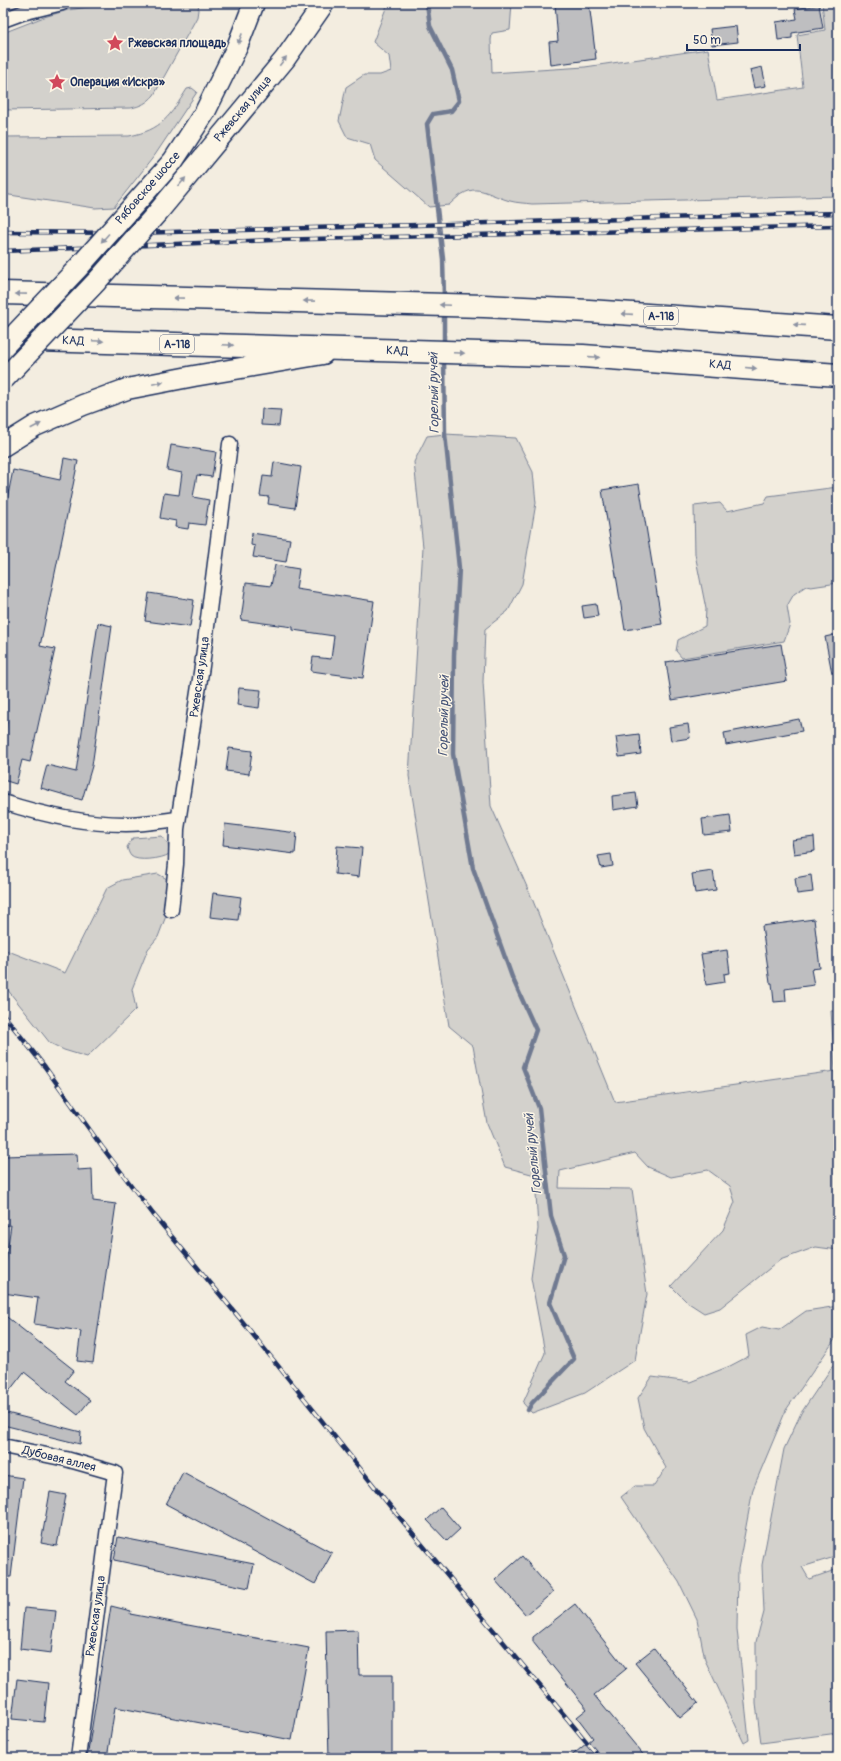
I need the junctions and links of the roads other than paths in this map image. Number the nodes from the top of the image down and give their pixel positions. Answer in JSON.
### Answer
{"nodes":[{"id":1,"x":62,"y":3,"type":"edge"},
{"id":2,"x":254,"y":3,"type":"edge"},
{"id":3,"x":324,"y":3,"type":"edge"},
{"id":4,"x":3,"y":20,"type":"edge"},
{"id":5,"x":158,"y":212,"type":"joint"},
{"id":6,"x":3,"y":293,"type":"edge"},
{"id":7,"x":838,"y":328,"type":"edge"},
{"id":8,"x":3,"y":339,"type":"edge"},
{"id":9,"x":3,"y":347,"type":"edge"},
{"id":10,"x":350,"y":349,"type":"junction"},
{"id":11,"x":838,"y":375,"type":"edge"},
{"id":12,"x":3,"y":380,"type":"edge"},
{"id":13,"x":230,"y":444,"type":"dead end"},
{"id":14,"x":3,"y":446,"type":"edge"},
{"id":15,"x":3,"y":802,"type":"edge"},
{"id":16,"x":178,"y":819,"type":"junction"},
{"id":17,"x":171,"y":910,"type":"dead end"},
{"id":18,"x":3,"y":1446,"type":"edge"},
{"id":19,"x":115,"y":1473,"type":"joint"},
{"id":20,"x":78,"y":1758,"type":"edge"}],
"edges":[{"from":1,"to":4,"type":"street"},
{"from":2,"to":9,"type":"main road","name":"Рябовское шоссе","one_way":true,"bridge":true},
{"from":5,"to":3,"type":"main road","name":"Ржевская улица","one_way":true},
{"from":5,"to":12,"type":"main road","name":"Рябовское шоссе","bridge":true},
{"from":7,"to":6,"type":"highway","number":"А-118","one_way":true},
{"from":8,"to":10,"type":"highway","name":"КАД","number":"А-118","one_way":true},
{"from":10,"to":11,"type":"highway","name":"КАД","number":"А-118","one_way":true},
{"from":14,"to":10,"type":"main road","one_way":true},
{"from":13,"to":16,"type":"street","name":"Ржевская улица"},
{"from":15,"to":16,"type":"street"},
{"from":16,"to":17,"type":"street","name":"Ржевская улица"},
{"from":18,"to":19,"type":"street","name":"Дубовая аллея"},
{"from":19,"to":20,"type":"street","name":"Ржевская улица"}]}
